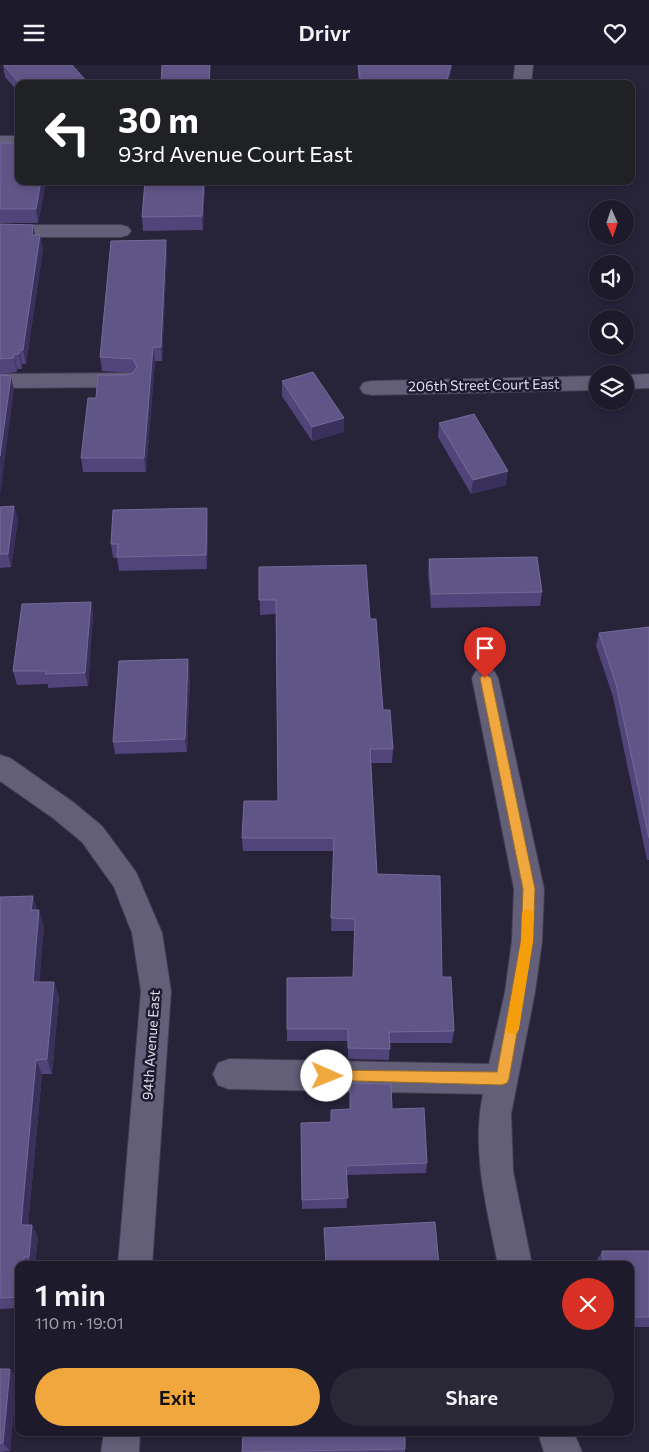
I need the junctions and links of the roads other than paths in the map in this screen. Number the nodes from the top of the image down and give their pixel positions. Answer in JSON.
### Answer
{"nodes":[{"id":1,"x":524,"y":65,"type":"edge"},
{"id":2,"x":522,"y":80,"type":"edge"},
{"id":3,"x":15,"y":141,"type":"edge"},
{"id":4,"x":0,"y":142,"type":"edge"},
{"id":5,"x":0,"y":231,"type":"edge"},
{"id":6,"x":121,"y":231,"type":"dead end"},
{"id":7,"x":126,"y":380,"type":"edge"},
{"id":8,"x":0,"y":381,"type":"edge"},
{"id":9,"x":649,"y":381,"type":"edge"},
{"id":10,"x":634,"y":382,"type":"edge"},
{"id":11,"x":589,"y":383,"type":"edge"},
{"id":12,"x":371,"y":388,"type":"dead end"},
{"id":13,"x":485,"y":678,"type":"dead end"},
{"id":14,"x":0,"y":766,"type":"edge"},
{"id":15,"x":229,"y":1075,"type":"dead end"},
{"id":16,"x":502,"y":1079,"type":"junction"},
{"id":17,"x":135,"y":1261,"type":"edge"},
{"id":18,"x":514,"y":1261,"type":"edge"},
{"id":19,"x":122,"y":1436,"type":"edge"},
{"id":20,"x":557,"y":1436,"type":"edge"},
{"id":21,"x":120,"y":1452,"type":"edge"},
{"id":22,"x":562,"y":1452,"type":"edge"}],
"edges":[{"from":1,"to":2,"type":"street"},
{"from":3,"to":4,"type":"street"},
{"from":5,"to":6,"type":"street"},
{"from":7,"to":8,"type":"street"},
{"from":9,"to":10,"type":"street"},
{"from":11,"to":12,"type":"street","name":"206th Street Court East"},
{"from":13,"to":16,"type":"street"},
{"from":14,"to":17,"type":"street","name":"94th Avenue East"},
{"from":15,"to":16,"type":"street"},
{"from":16,"to":18,"type":"street"},
{"from":19,"to":21,"type":"street"},
{"from":20,"to":22,"type":"street"}]}
